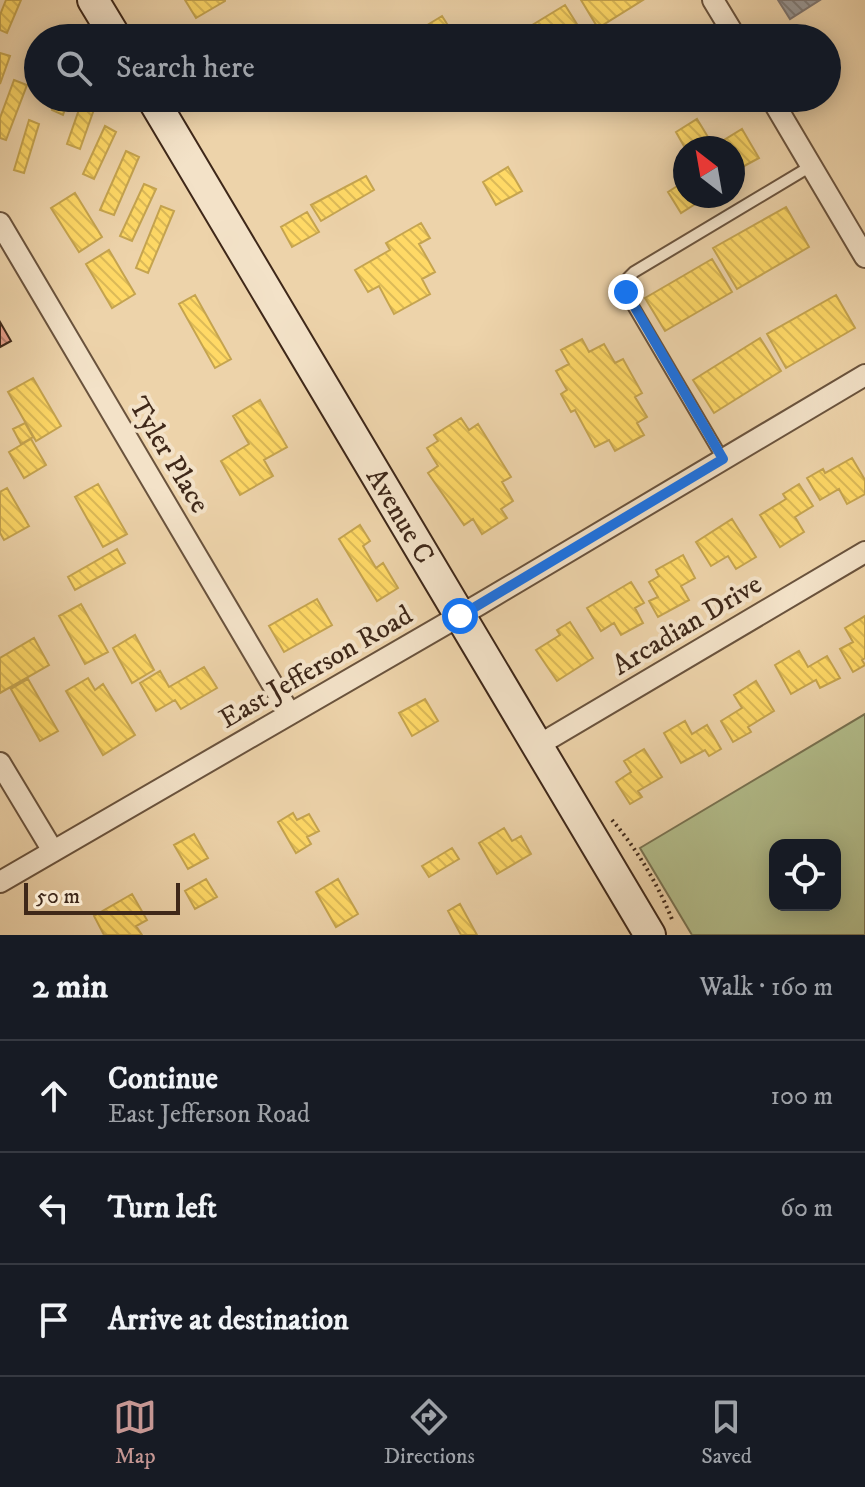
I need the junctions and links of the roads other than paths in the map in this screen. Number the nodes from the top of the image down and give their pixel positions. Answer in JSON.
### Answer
{"nodes":[{"id":1,"x":93,"y":0,"type":"edge"},
{"id":2,"x":713,"y":0,"type":"edge"},
{"id":3,"x":108,"y":24,"type":"edge"},
{"id":4,"x":728,"y":24,"type":"edge"},
{"id":5,"x":160,"y":112,"type":"edge"},
{"id":6,"x":779,"y":112,"type":"edge"},
{"id":7,"x":811,"y":166,"type":"junction"},
{"id":8,"x":0,"y":223,"type":"edge"},
{"id":9,"x":865,"y":257,"type":"edge"},
{"id":10,"x":865,"y":375,"type":"edge"},
{"id":11,"x":723,"y":459,"type":"junction"},
{"id":12,"x":865,"y":552,"type":"edge"},
{"id":13,"x":460,"y":616,"type":"junction"},
{"id":14,"x":290,"y":714,"type":"junction"},
{"id":15,"x":537,"y":746,"type":"junction"},
{"id":16,"x":0,"y":763,"type":"edge"},
{"id":17,"x":53,"y":851,"type":"junction"},
{"id":18,"x":0,"y":882,"type":"edge"},
{"id":19,"x":650,"y":935,"type":"edge"}],
"edges":[{"from":1,"to":3,"type":"main road"},
{"from":2,"to":4,"type":"street"},
{"from":5,"to":13,"type":"main road","name":"Avenue C"},
{"from":6,"to":7,"type":"street"},
{"from":7,"to":9,"type":"street"},
{"from":7,"to":11,"type":"lane"},
{"from":8,"to":14,"type":"street","name":"Tyler Place"},
{"from":10,"to":11,"type":"street","name":"East Jefferson Road"},
{"from":11,"to":13,"type":"street","name":"East Jefferson Road"},
{"from":12,"to":15,"type":"street","name":"Arcadian Drive"},
{"from":13,"to":14,"type":"street","name":"East Jefferson Road"},
{"from":13,"to":15,"type":"main road","name":"Avenue C"},
{"from":14,"to":17,"type":"street","name":"East Jefferson Road"},
{"from":15,"to":19,"type":"main road","name":"Avenue C"},
{"from":16,"to":17,"type":"street"},
{"from":17,"to":18,"type":"street","name":"East Jefferson Road"}]}
